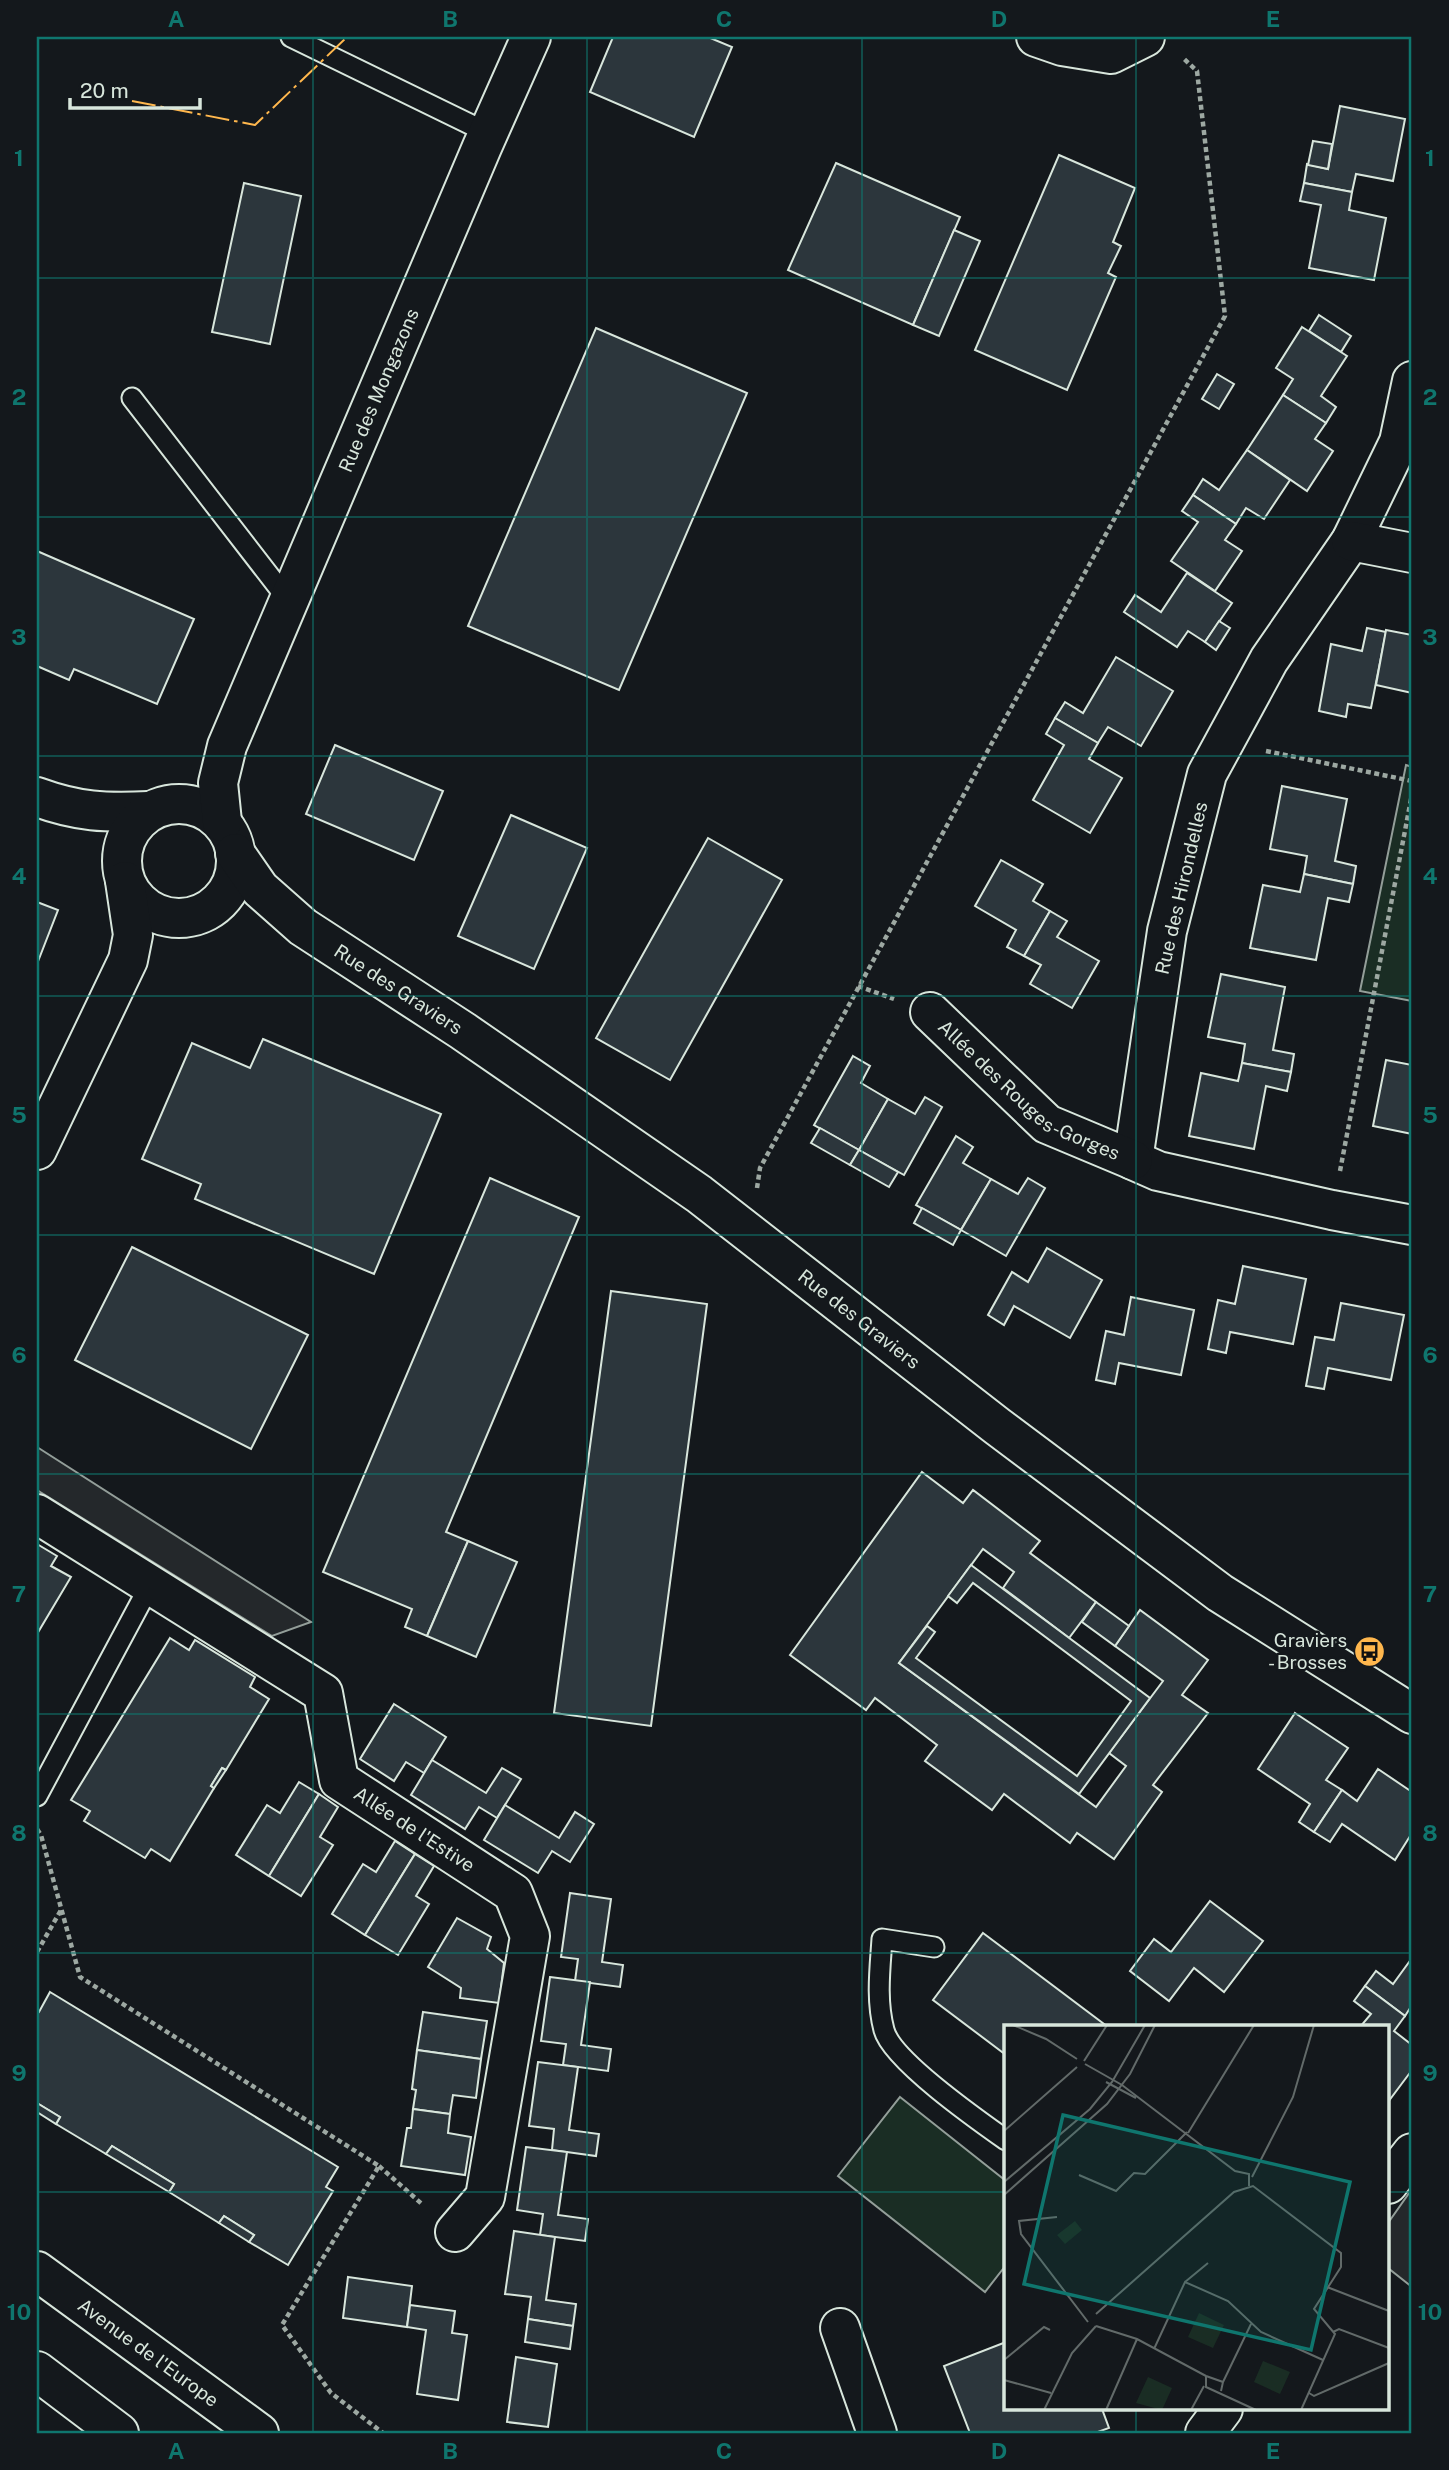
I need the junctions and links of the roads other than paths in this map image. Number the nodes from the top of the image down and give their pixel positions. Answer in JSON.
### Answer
{"nodes":[{"id":1,"x":291,"y":37,"type":"edge"},
{"id":2,"x":531,"y":37,"type":"edge"},
{"id":3,"x":1036,"y":37,"type":"edge"},
{"id":4,"x":1145,"y":37,"type":"edge"},
{"id":5,"x":488,"y":133,"type":"junction"},
{"id":6,"x":1412,"y":381,"type":"edge"},
{"id":7,"x":132,"y":398,"type":"dead end"},
{"id":8,"x":1351,"y":541,"type":"junction"},
{"id":9,"x":1412,"y":553,"type":"edge"},
{"id":10,"x":289,"y":601,"type":"junction"},
{"id":11,"x":227,"y":746,"type":"junction"},
{"id":12,"x":52,"y":803,"type":"edge"},
{"id":13,"x":159,"y":808,"type":"junction"},
{"id":14,"x":229,"y":838,"type":"junction"},
{"id":15,"x":124,"y":872,"type":"junction"},
{"id":16,"x":200,"y":914,"type":"junction"},
{"id":17,"x":303,"y":927,"type":"junction"},
{"id":18,"x":128,"y":960,"type":"junction"},
{"id":19,"x":930,"y":1012,"type":"dead end"},
{"id":20,"x":37,"y":1150,"type":"edge"},
{"id":21,"x":1133,"y":1160,"type":"junction"},
{"id":22,"x":1412,"y":1225,"type":"edge"},
{"id":23,"x":37,"y":1514,"type":"edge"},
{"id":24,"x":150,"y":1585,"type":"junction"},
{"id":25,"x":1412,"y":1714,"type":"edge"},
{"id":26,"x":37,"y":1796,"type":"edge"},
{"id":27,"x":934,"y":1947,"type":"dead end"},
{"id":28,"x":1004,"y":2138,"type":"edge"},
{"id":29,"x":1412,"y":2153,"type":"edge"},
{"id":30,"x":1390,"y":2181,"type":"edge"},
{"id":31,"x":455,"y":2232,"type":"road end"},
{"id":32,"x":37,"y":2272,"type":"edge"},
{"id":33,"x":839,"y":2328,"type":"dead end"},
{"id":34,"x":37,"y":2371,"type":"edge"},
{"id":35,"x":1222,"y":2410,"type":"edge"},
{"id":36,"x":119,"y":2433,"type":"edge"},
{"id":37,"x":259,"y":2433,"type":"edge"},
{"id":38,"x":877,"y":2433,"type":"edge"},
{"id":39,"x":1205,"y":2433,"type":"edge"}],
"edges":[{"from":1,"to":5,"type":"lane"},
{"from":2,"to":5,"type":"street","name":"Rue des Mongazons"},
{"from":3,"to":4,"type":"street"},
{"from":5,"to":10,"type":"street","name":"Rue des Mongazons"},
{"from":6,"to":8,"type":"street","name":"Rue des Hirondelles"},
{"from":7,"to":10,"type":"lane"},
{"from":8,"to":9,"type":"street"},
{"from":8,"to":21,"type":"street","name":"Rue des Hirondelles"},
{"from":10,"to":11,"type":"street","name":"Rue des Mongazons"},
{"from":11,"to":13,"type":"street","name":"Rue des Mongazons"},
{"from":11,"to":14,"type":"street","name":"Rue des Mongazons"},
{"from":12,"to":13,"type":"street"},
{"from":12,"to":15,"type":"street"},
{"from":13,"to":14,"type":"street"},
{"from":13,"to":15,"type":"street"},
{"from":14,"to":16,"type":"street"},
{"from":14,"to":17,"type":"street","name":"Rue des Graviers"},
{"from":15,"to":16,"type":"street"},
{"from":15,"to":18,"type":"street"},
{"from":16,"to":17,"type":"street","name":"Rue des Graviers"},
{"from":16,"to":18,"type":"street"},
{"from":17,"to":25,"type":"street","name":"Rue des Graviers"},
{"from":18,"to":20,"type":"street"},
{"from":19,"to":21,"type":"street","name":"Allée des Rouges-Gorges"},
{"from":21,"to":22,"type":"street"},
{"from":23,"to":24,"type":"street","name":"Allée de l'Estive"},
{"from":24,"to":26,"type":"lane"},
{"from":24,"to":31,"type":"street","name":"Allée de l'Estive"},
{"from":27,"to":28,"type":"lane"},
{"from":29,"to":30,"type":"street"},
{"from":32,"to":37,"type":"street","name":"Avenue de l'Europe"},
{"from":33,"to":38,"type":"street"},
{"from":34,"to":36,"type":"street"},
{"from":35,"to":39,"type":"street"}]}
